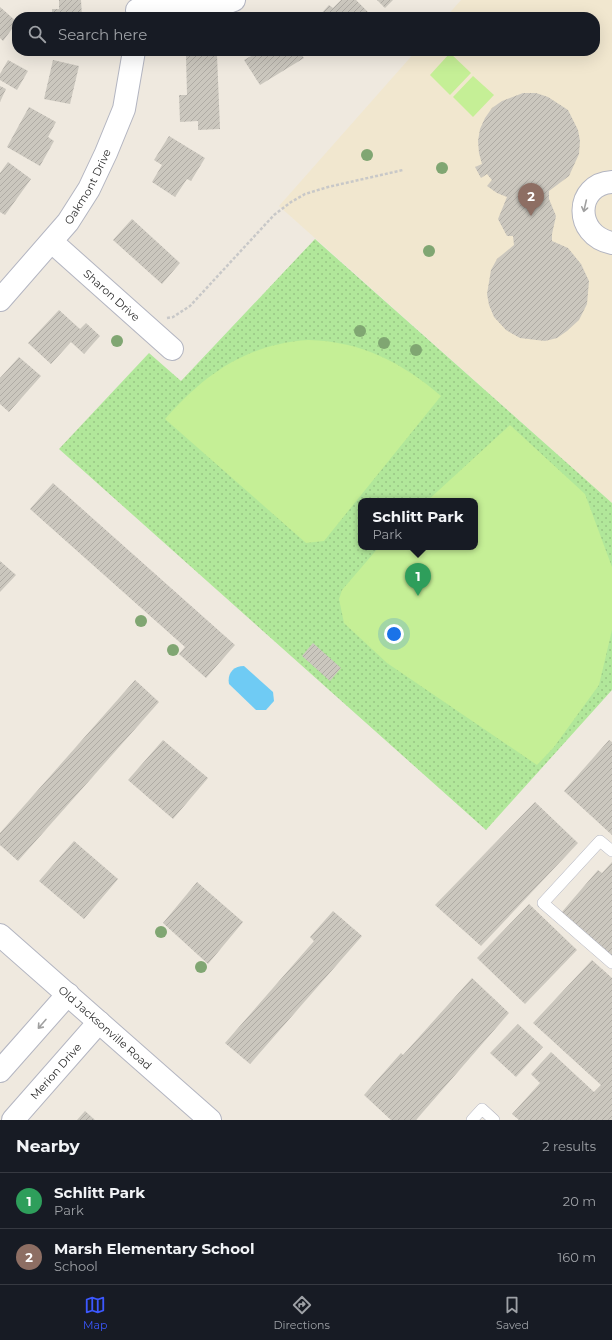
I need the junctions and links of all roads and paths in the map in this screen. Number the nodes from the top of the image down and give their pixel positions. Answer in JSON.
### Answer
{"nodes":[{"id":1,"x":234,"y":0,"type":"edge"},
{"id":2,"x":137,"y":9,"type":"edge"},
{"id":3,"x":133,"y":56,"type":"edge"},
{"id":4,"x":403,"y":170,"type":"dead end"},
{"id":5,"x":612,"y":182,"type":"edge"},
{"id":6,"x":52,"y":242,"type":"junction"},
{"id":7,"x":612,"y":243,"type":"edge"},
{"id":8,"x":0,"y":300,"type":"edge"},
{"id":9,"x":167,"y":318,"type":"dead end"},
{"id":10,"x":172,"y":349,"type":"dead end"},
{"id":11,"x":612,"y":851,"type":"edge"},
{"id":12,"x":0,"y":935,"type":"edge"},
{"id":13,"x":612,"y":963,"type":"edge"},
{"id":14,"x":68,"y":994,"type":"junction"},
{"id":15,"x":99,"y":1022,"type":"junction"},
{"id":16,"x":0,"y":1071,"type":"edge"},
{"id":17,"x":13,"y":1120,"type":"edge"},
{"id":18,"x":210,"y":1120,"type":"edge"},
{"id":19,"x":472,"y":1120,"type":"edge"},
{"id":20,"x":494,"y":1120,"type":"edge"}],
"edges":[{"from":1,"to":2,"type":"street"},
{"from":3,"to":6,"type":"street","name":"Oakmont Drive"},
{"from":4,"to":9,"type":"path"},
{"from":5,"to":7,"type":"street","one_way":true},
{"from":6,"to":8,"type":"street","name":"Oakmont Drive"},
{"from":6,"to":10,"type":"street","name":"Sharon Drive"},
{"from":11,"to":13,"type":"lane"},
{"from":12,"to":14,"type":"street","name":"Old Jacksonville Road"},
{"from":14,"to":15,"type":"street","name":"Old Jacksonville Road"},
{"from":14,"to":16,"type":"street","one_way":true},
{"from":15,"to":17,"type":"street","name":"Merion Drive"},
{"from":15,"to":18,"type":"street","name":"Old Jacksonville Road"},
{"from":19,"to":20,"type":"lane"}]}
